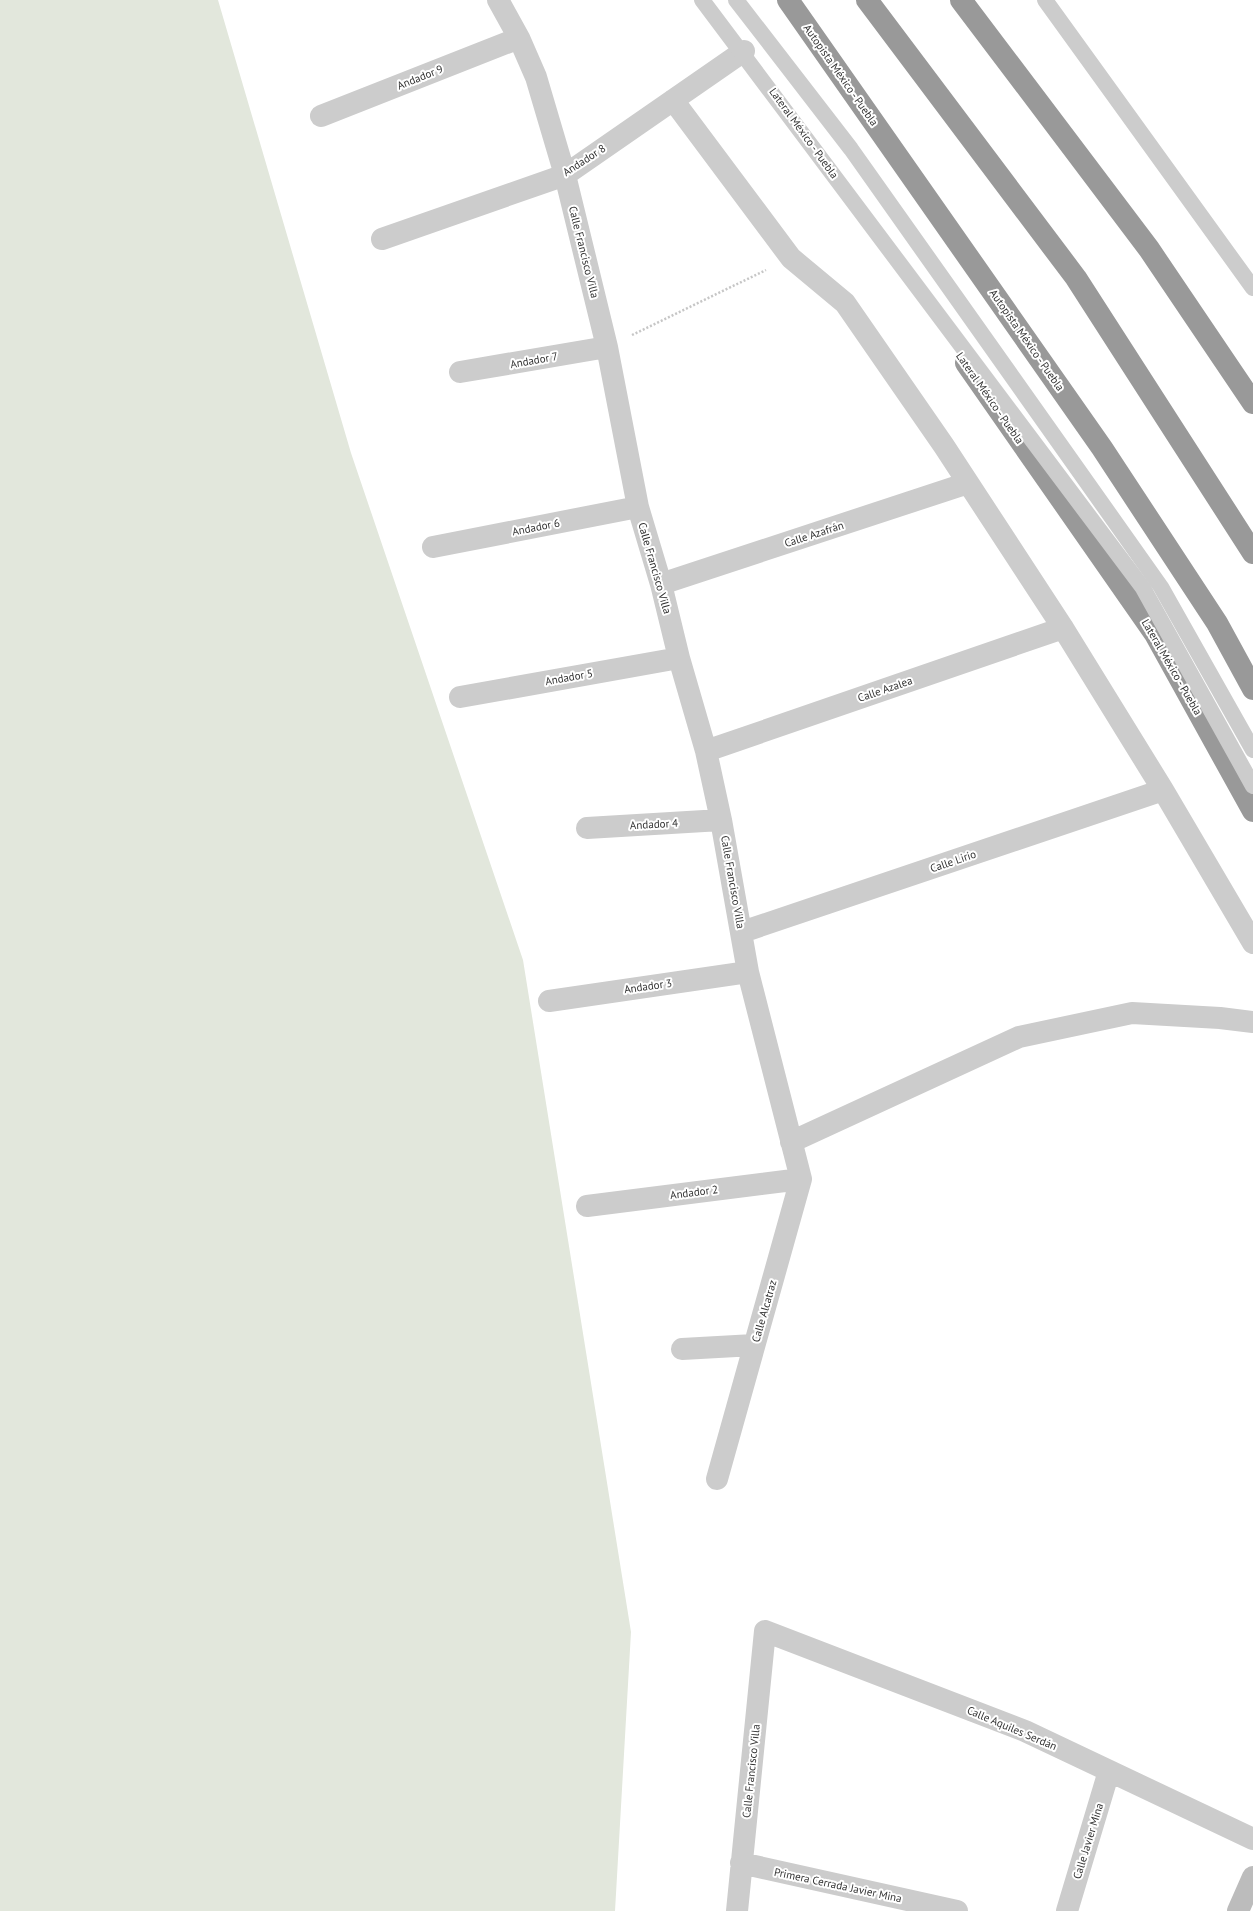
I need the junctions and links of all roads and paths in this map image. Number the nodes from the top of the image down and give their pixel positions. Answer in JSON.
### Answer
{"nodes":[{"id":1,"x":498,"y":0,"type":"edge"},
{"id":2,"x":702,"y":0,"type":"edge"},
{"id":3,"x":705,"y":0,"type":"edge"},
{"id":4,"x":736,"y":0,"type":"edge"},
{"id":5,"x":788,"y":0,"type":"edge"},
{"id":6,"x":867,"y":0,"type":"edge"},
{"id":7,"x":961,"y":0,"type":"edge"},
{"id":8,"x":1045,"y":0,"type":"edge"},
{"id":9,"x":519,"y":38,"type":"junction"},
{"id":10,"x":744,"y":51,"type":"junction"},
{"id":11,"x":673,"y":100,"type":"junction"},
{"id":12,"x":321,"y":116,"type":"dead end"},
{"id":13,"x":565,"y":175,"type":"junction"},
{"id":14,"x":382,"y":239,"type":"dead end"},
{"id":15,"x":791,"y":258,"type":"junction"},
{"id":16,"x":1253,"y":288,"type":"edge"},
{"id":17,"x":607,"y":347,"type":"junction"},
{"id":18,"x":460,"y":372,"type":"dead end"},
{"id":19,"x":1253,"y":403,"type":"edge"},
{"id":20,"x":968,"y":484,"type":"junction"},
{"id":21,"x":638,"y":507,"type":"junction"},
{"id":22,"x":433,"y":548,"type":"dead end"},
{"id":23,"x":1253,"y":553,"type":"edge"},
{"id":24,"x":661,"y":584,"type":"junction"},
{"id":25,"x":1063,"y":628,"type":"junction"},
{"id":26,"x":679,"y":658,"type":"junction"},
{"id":27,"x":1253,"y":689,"type":"edge"},
{"id":28,"x":460,"y":697,"type":"dead end"},
{"id":29,"x":1253,"y":750,"type":"edge"},
{"id":30,"x":706,"y":751,"type":"junction"},
{"id":31,"x":1253,"y":786,"type":"edge"},
{"id":32,"x":1163,"y":790,"type":"junction"},
{"id":33,"x":1253,"y":811,"type":"edge"},
{"id":34,"x":721,"y":820,"type":"junction"},
{"id":35,"x":587,"y":828,"type":"dead end"},
{"id":36,"x":742,"y":932,"type":"junction"},
{"id":37,"x":1253,"y":943,"type":"edge"},
{"id":38,"x":748,"y":972,"type":"junction"},
{"id":39,"x":549,"y":1001,"type":"dead end"},
{"id":40,"x":1253,"y":1022,"type":"edge"},
{"id":41,"x":791,"y":1142,"type":"junction"},
{"id":42,"x":801,"y":1179,"type":"junction"},
{"id":43,"x":587,"y":1206,"type":"dead end"},
{"id":44,"x":754,"y":1345,"type":"junction"},
{"id":45,"x":682,"y":1349,"type":"dead end"},
{"id":46,"x":717,"y":1479,"type":"dead end"},
{"id":47,"x":765,"y":1632,"type":"joint"},
{"id":48,"x":1109,"y":1771,"type":"junction"},
{"id":49,"x":1253,"y":1839,"type":"edge"},
{"id":50,"x":742,"y":1863,"type":"junction"},
{"id":51,"x":1253,"y":1877,"type":"edge"},
{"id":52,"x":737,"y":1911,"type":"edge"},
{"id":53,"x":957,"y":1911,"type":"edge"},
{"id":54,"x":1067,"y":1911,"type":"edge"},
{"id":55,"x":1238,"y":1911,"type":"edge"}],
"edges":[{"from":1,"to":9,"type":"street","name":"Calle Francisco Villa"},
{"from":2,"to":31,"type":"lane","bridge":true},
{"from":3,"to":10,"type":"highway","name":"Lateral México - Puebla"},
{"from":4,"to":29,"type":"lane"},
{"from":5,"to":27,"type":"highway","name":"Autopista México - Puebla"},
{"from":6,"to":23,"type":"highway"},
{"from":7,"to":19,"type":"highway"},
{"from":8,"to":16,"type":"lane"},
{"from":9,"to":12,"type":"street","name":"Andador 9"},
{"from":9,"to":13,"type":"street","name":"Calle Francisco Villa"},
{"from":10,"to":11,"type":"street","name":"Andador 8"},
{"from":10,"to":33,"type":"highway","name":"Lateral México - Puebla"},
{"from":11,"to":13,"type":"street","name":"Andador 8"},
{"from":11,"to":15,"type":"street"},
{"from":13,"to":14,"type":"street","name":"Andador 8"},
{"from":13,"to":17,"type":"street","name":"Calle Francisco Villa"},
{"from":15,"to":17,"type":"path"},
{"from":15,"to":20,"type":"street"},
{"from":17,"to":18,"type":"street","name":"Andador 7"},
{"from":17,"to":21,"type":"street","name":"Calle Francisco Villa"},
{"from":20,"to":24,"type":"street","name":"Calle Azafrán"},
{"from":20,"to":25,"type":"street"},
{"from":21,"to":22,"type":"street","name":"Andador 6"},
{"from":21,"to":24,"type":"street","name":"Calle Francisco Villa"},
{"from":24,"to":26,"type":"street","name":"Calle Francisco Villa"},
{"from":25,"to":30,"type":"street","name":"Calle Azalea"},
{"from":25,"to":32,"type":"street"},
{"from":26,"to":28,"type":"street","name":"Andador 5"},
{"from":26,"to":30,"type":"street","name":"Calle Francisco Villa"},
{"from":30,"to":34,"type":"street","name":"Calle Francisco Villa"},
{"from":32,"to":36,"type":"street","name":"Calle Lirio"},
{"from":32,"to":37,"type":"street"},
{"from":34,"to":35,"type":"street","name":"Andador 4"},
{"from":34,"to":36,"type":"street","name":"Calle Francisco Villa"},
{"from":36,"to":38,"type":"street","name":"Calle Francisco Villa"},
{"from":38,"to":39,"type":"street","name":"Andador 3"},
{"from":38,"to":41,"type":"street","name":"Calle Francisco Villa"},
{"from":40,"to":41,"type":"street"},
{"from":41,"to":42,"type":"street"},
{"from":42,"to":43,"type":"street","name":"Andador 2"},
{"from":42,"to":44,"type":"street","name":"Calle Alcatraz"},
{"from":44,"to":45,"type":"street"},
{"from":44,"to":46,"type":"street","name":"Calle Alcatraz"},
{"from":47,"to":48,"type":"street","name":"Calle Aquiles Serdán"},
{"from":47,"to":50,"type":"street","name":"Calle Francisco Villa"},
{"from":48,"to":49,"type":"street","name":"Calle Aquiles Serdán"},
{"from":48,"to":54,"type":"street","name":"Calle Javier Mina"},
{"from":50,"to":52,"type":"street","name":"Calle Francisco Villa"},
{"from":50,"to":53,"type":"street","name":"Primera Cerrada Javier Mina"},
{"from":51,"to":55,"type":"main road"}]}
